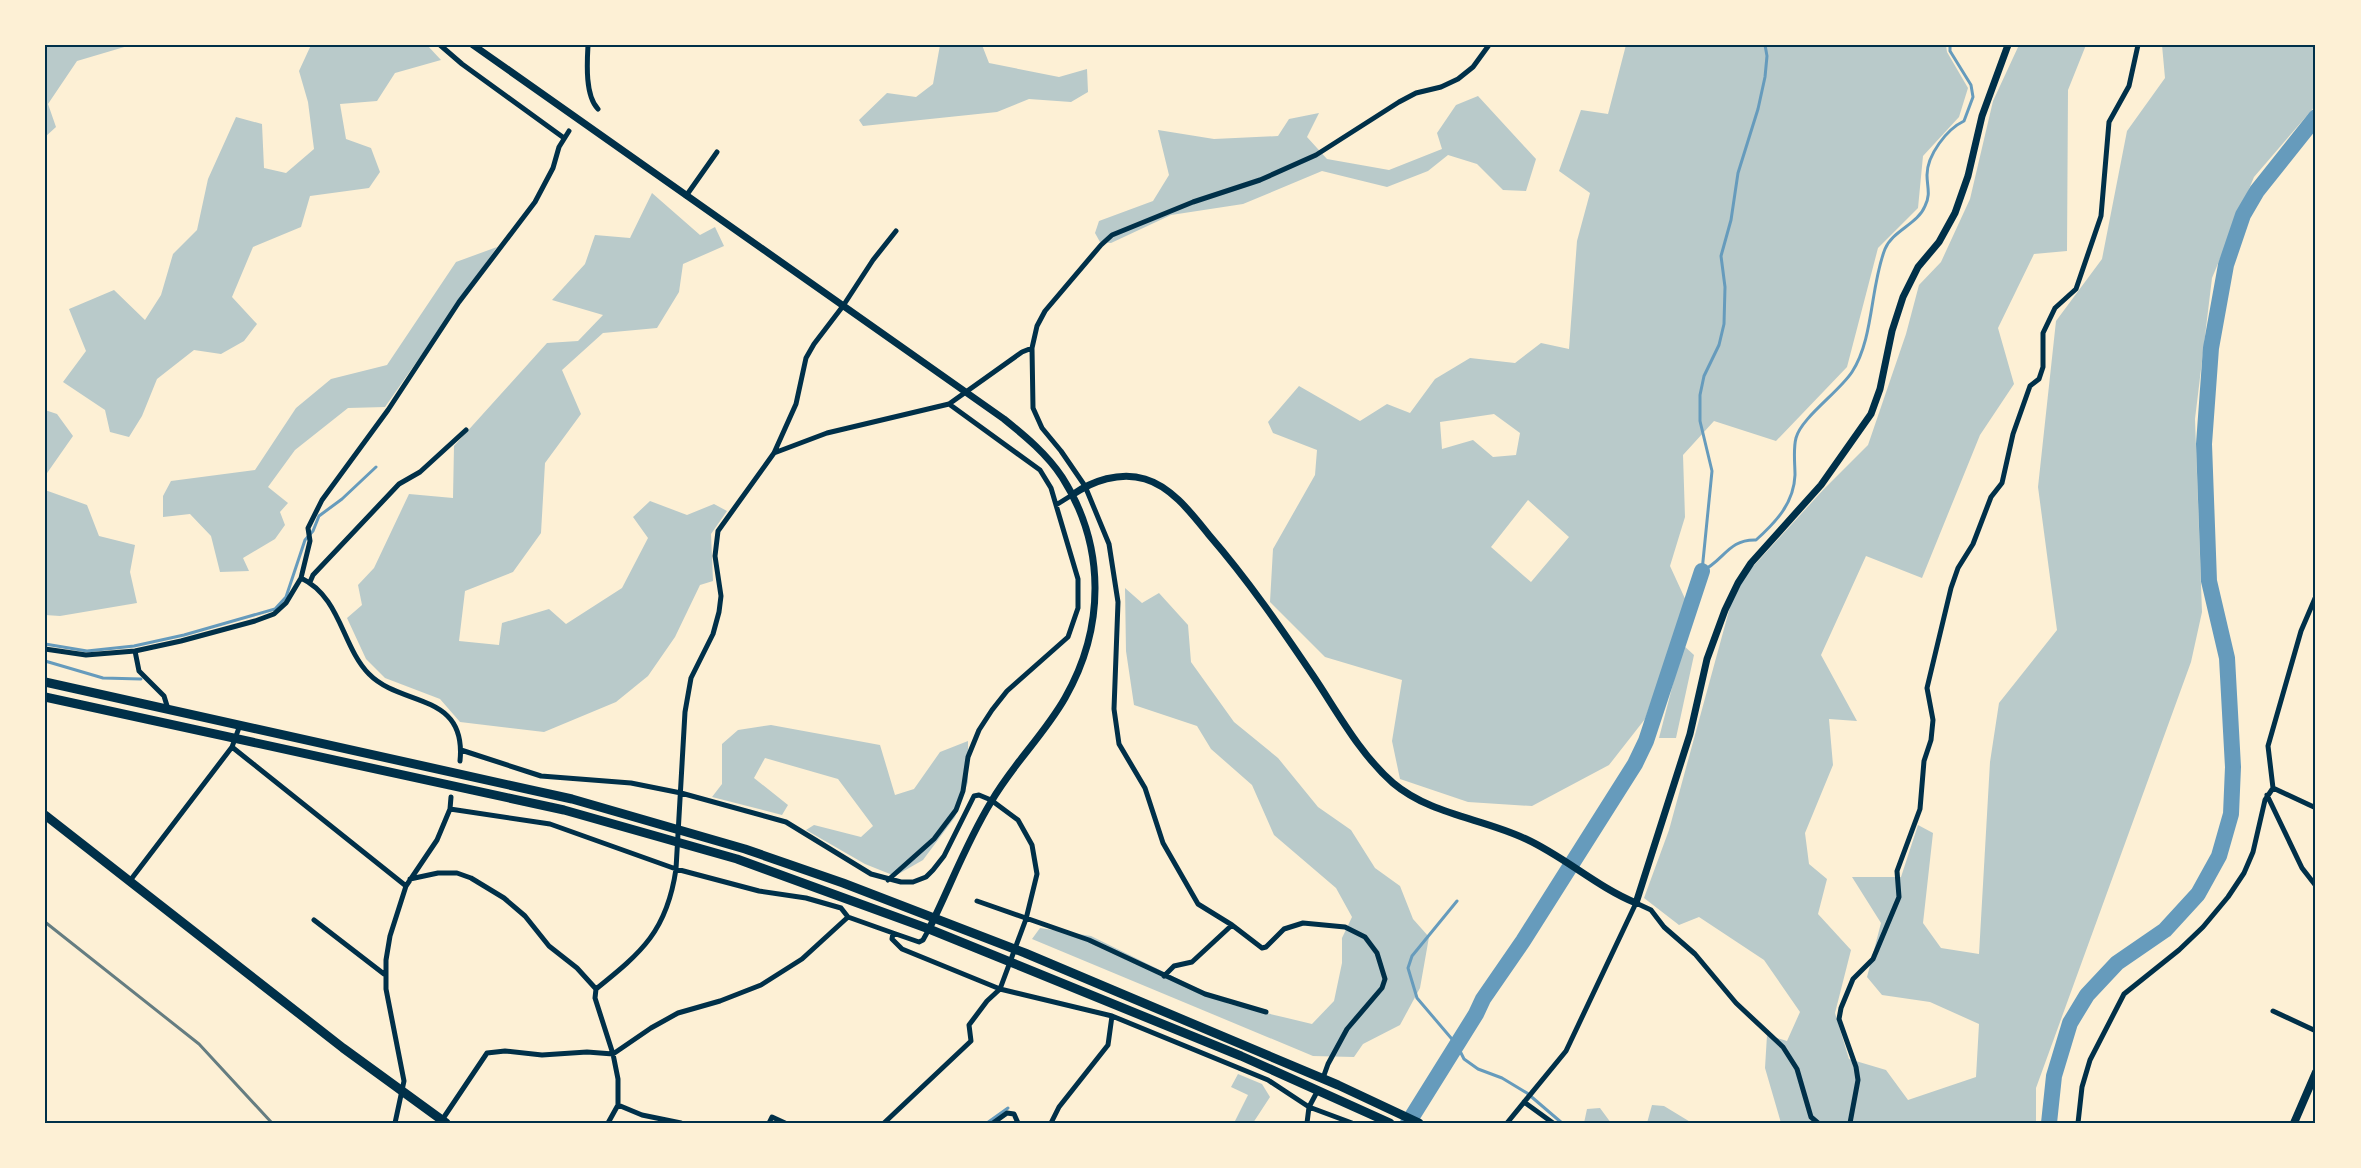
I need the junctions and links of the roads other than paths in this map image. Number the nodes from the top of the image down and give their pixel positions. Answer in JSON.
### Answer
{"nodes":[{"id":1,"x":440,"y":45,"type":"edge"},
{"id":2,"x":473,"y":45,"type":"edge"},
{"id":3,"x":588,"y":45,"type":"edge"},
{"id":4,"x":1489,"y":45,"type":"edge"},
{"id":5,"x":2008,"y":45,"type":"edge"},
{"id":6,"x":2138,"y":45,"type":"edge"},
{"id":7,"x":598,"y":109,"type":"dead end"},
{"id":8,"x":570,"y":131,"type":"dead end"},
{"id":9,"x":564,"y":138,"type":"junction"},
{"id":10,"x":717,"y":152,"type":"dead end"},
{"id":11,"x":686,"y":196,"type":"junction"},
{"id":12,"x":896,"y":231,"type":"dead end"},
{"id":13,"x":843,"y":306,"type":"junction"},
{"id":14,"x":1032,"y":348,"type":"junction"},
{"id":15,"x":951,"y":402,"type":"junction"},
{"id":16,"x":466,"y":430,"type":"dead end"},
{"id":17,"x":774,"y":453,"type":"junction"},
{"id":18,"x":1085,"y":486,"type":"junction"},
{"id":19,"x":1072,"y":495,"type":"junction"},
{"id":20,"x":1056,"y":505,"type":"junction"},
{"id":21,"x":301,"y":578,"type":"junction"},
{"id":22,"x":310,"y":582,"type":"junction"},
{"id":23,"x":2316,"y":596,"type":"edge"},
{"id":24,"x":45,"y":649,"type":"edge"},
{"id":25,"x":135,"y":651,"type":"junction"},
{"id":26,"x":45,"y":682,"type":"edge"},
{"id":27,"x":45,"y":697,"type":"edge"},
{"id":28,"x":168,"y":709,"type":"junction"},
{"id":29,"x":240,"y":725,"type":"junction"},
{"id":30,"x":234,"y":743,"type":"junction"},
{"id":31,"x":461,"y":750,"type":"junction"},
{"id":32,"x":460,"y":761,"type":"dead end"},
{"id":33,"x":2273,"y":788,"type":"junction"},
{"id":34,"x":681,"y":793,"type":"junction"},
{"id":35,"x":2267,"y":795,"type":"junction"},
{"id":36,"x":451,"y":797,"type":"dead end"},
{"id":37,"x":992,"y":800,"type":"junction"},
{"id":38,"x":2316,"y":808,"type":"edge"},
{"id":39,"x":450,"y":809,"type":"junction"},
{"id":40,"x":45,"y":815,"type":"edge"},
{"id":41,"x":677,"y":866,"type":"junction"},
{"id":42,"x":410,"y":879,"type":"junction"},
{"id":43,"x":888,"y":880,"type":"junction"},
{"id":44,"x":129,"y":882,"type":"junction"},
{"id":45,"x":406,"y":886,"type":"junction"},
{"id":46,"x":2316,"y":886,"type":"edge"},
{"id":47,"x":977,"y":901,"type":"dead end"},
{"id":48,"x":1636,"y":903,"type":"junction"},
{"id":49,"x":848,"y":917,"type":"junction"},
{"id":50,"x":935,"y":917,"type":"junction"},
{"id":51,"x":1026,"y":919,"type":"junction"},
{"id":52,"x":314,"y":920,"type":"dead end"},
{"id":53,"x":1232,"y":925,"type":"junction"},
{"id":54,"x":929,"y":929,"type":"junction"},
{"id":55,"x":893,"y":933,"type":"junction"},
{"id":56,"x":384,"y":974,"type":"junction"},
{"id":57,"x":1164,"y":976,"type":"junction"},
{"id":58,"x":596,"y":989,"type":"junction"},
{"id":59,"x":1000,"y":989,"type":"junction"},
{"id":60,"x":2272,"y":1011,"type":"dead end"},
{"id":61,"x":1266,"y":1012,"type":"dead end"},
{"id":62,"x":1112,"y":1016,"type":"junction"},
{"id":63,"x":2316,"y":1031,"type":"edge"},
{"id":64,"x":613,"y":1054,"type":"junction"},
{"id":65,"x":2316,"y":1072,"type":"edge"},
{"id":66,"x":1323,"y":1078,"type":"junction"},
{"id":67,"x":1318,"y":1090,"type":"junction"},
{"id":68,"x":401,"y":1092,"type":"junction"},
{"id":69,"x":1524,"y":1102,"type":"junction"},
{"id":70,"x":618,"y":1105,"type":"junction"},
{"id":71,"x":1308,"y":1107,"type":"junction"},
{"id":72,"x":444,"y":1122,"type":"edge"},
{"id":73,"x":395,"y":1123,"type":"edge"},
{"id":74,"x":608,"y":1123,"type":"edge"},
{"id":75,"x":681,"y":1123,"type":"edge"},
{"id":76,"x":769,"y":1123,"type":"edge"},
{"id":77,"x":785,"y":1123,"type":"edge"},
{"id":78,"x":884,"y":1123,"type":"edge"},
{"id":79,"x":993,"y":1123,"type":"edge"},
{"id":80,"x":1018,"y":1123,"type":"edge"},
{"id":81,"x":1051,"y":1123,"type":"edge"},
{"id":82,"x":1307,"y":1123,"type":"edge"},
{"id":83,"x":1352,"y":1123,"type":"edge"},
{"id":84,"x":1390,"y":1123,"type":"edge"},
{"id":85,"x":1419,"y":1123,"type":"edge"},
{"id":86,"x":1507,"y":1123,"type":"edge"},
{"id":87,"x":1553,"y":1123,"type":"edge"},
{"id":88,"x":1818,"y":1123,"type":"edge"},
{"id":89,"x":1850,"y":1123,"type":"edge"},
{"id":90,"x":2078,"y":1123,"type":"edge"},
{"id":91,"x":2294,"y":1123,"type":"edge"}],
"edges":[{"from":1,"to":9,"type":"street"},
{"from":2,"to":11,"type":"street"},
{"from":3,"to":7,"type":"street"},
{"from":4,"to":14,"type":"street"},
{"from":5,"to":48,"type":"street"},
{"from":6,"to":89,"type":"street"},
{"from":8,"to":9,"type":"street"},
{"from":9,"to":21,"type":"street"},
{"from":10,"to":11,"type":"street"},
{"from":11,"to":13,"type":"street"},
{"from":12,"to":13,"type":"street"},
{"from":13,"to":17,"type":"street"},
{"from":13,"to":19,"type":"street"},
{"from":14,"to":15,"type":"street"},
{"from":14,"to":18,"type":"street"},
{"from":15,"to":17,"type":"street"},
{"from":15,"to":20,"type":"street"},
{"from":16,"to":22,"type":"street"},
{"from":17,"to":34,"type":"street"},
{"from":18,"to":19,"type":"street"},
{"from":18,"to":48,"type":"street"},
{"from":18,"to":53,"type":"street"},
{"from":19,"to":20,"type":"street"},
{"from":19,"to":37,"type":"street"},
{"from":20,"to":43,"type":"street"},
{"from":21,"to":22,"type":"street"},
{"from":21,"to":25,"type":"street"},
{"from":22,"to":31,"type":"street"},
{"from":23,"to":33,"type":"street"},
{"from":24,"to":25,"type":"street"},
{"from":25,"to":28,"type":"street"},
{"from":26,"to":28,"type":"highway"},
{"from":27,"to":30,"type":"highway"},
{"from":28,"to":29,"type":"highway"},
{"from":29,"to":30,"type":"street"},
{"from":29,"to":50,"type":"highway"},
{"from":30,"to":44,"type":"street"},
{"from":30,"to":45,"type":"street"},
{"from":30,"to":54,"type":"highway"},
{"from":31,"to":32,"type":"street"},
{"from":31,"to":34,"type":"street"},
{"from":33,"to":35,"type":"street"},
{"from":33,"to":38,"type":"street"},
{"from":34,"to":41,"type":"street"},
{"from":34,"to":43,"type":"street"},
{"from":35,"to":46,"type":"street"},
{"from":35,"to":90,"type":"street"},
{"from":36,"to":39,"type":"street"},
{"from":37,"to":43,"type":"street"},
{"from":37,"to":50,"type":"street"},
{"from":37,"to":51,"type":"street"},
{"from":39,"to":41,"type":"street"},
{"from":39,"to":42,"type":"street"},
{"from":40,"to":44,"type":"highway"},
{"from":41,"to":49,"type":"street"},
{"from":41,"to":58,"type":"street"},
{"from":42,"to":45,"type":"street"},
{"from":42,"to":58,"type":"street"},
{"from":44,"to":68,"type":"highway"},
{"from":45,"to":56,"type":"street"},
{"from":47,"to":51,"type":"street"},
{"from":48,"to":69,"type":"street"},
{"from":48,"to":88,"type":"street"},
{"from":49,"to":55,"type":"street"},
{"from":49,"to":64,"type":"street"},
{"from":50,"to":54,"type":"street"},
{"from":50,"to":66,"type":"highway"},
{"from":51,"to":57,"type":"street"},
{"from":51,"to":59,"type":"street"},
{"from":52,"to":56,"type":"street"},
{"from":53,"to":57,"type":"street"},
{"from":53,"to":66,"type":"street"},
{"from":54,"to":55,"type":"street"},
{"from":54,"to":67,"type":"highway"},
{"from":55,"to":59,"type":"street"},
{"from":56,"to":68,"type":"street"},
{"from":57,"to":61,"type":"street"},
{"from":58,"to":64,"type":"street"},
{"from":59,"to":62,"type":"street"},
{"from":59,"to":78,"type":"street"},
{"from":60,"to":63,"type":"street"},
{"from":62,"to":71,"type":"street"},
{"from":62,"to":81,"type":"street"},
{"from":64,"to":70,"type":"street"},
{"from":64,"to":72,"type":"street"},
{"from":65,"to":91,"type":"main road"},
{"from":66,"to":85,"type":"highway"},
{"from":67,"to":71,"type":"street"},
{"from":67,"to":84,"type":"highway"},
{"from":68,"to":72,"type":"highway"},
{"from":68,"to":73,"type":"street"},
{"from":69,"to":86,"type":"street"},
{"from":69,"to":87,"type":"street"},
{"from":70,"to":74,"type":"street"},
{"from":70,"to":75,"type":"street"},
{"from":71,"to":82,"type":"street"},
{"from":71,"to":83,"type":"street"},
{"from":76,"to":77,"type":"street"},
{"from":79,"to":80,"type":"street"}]}
